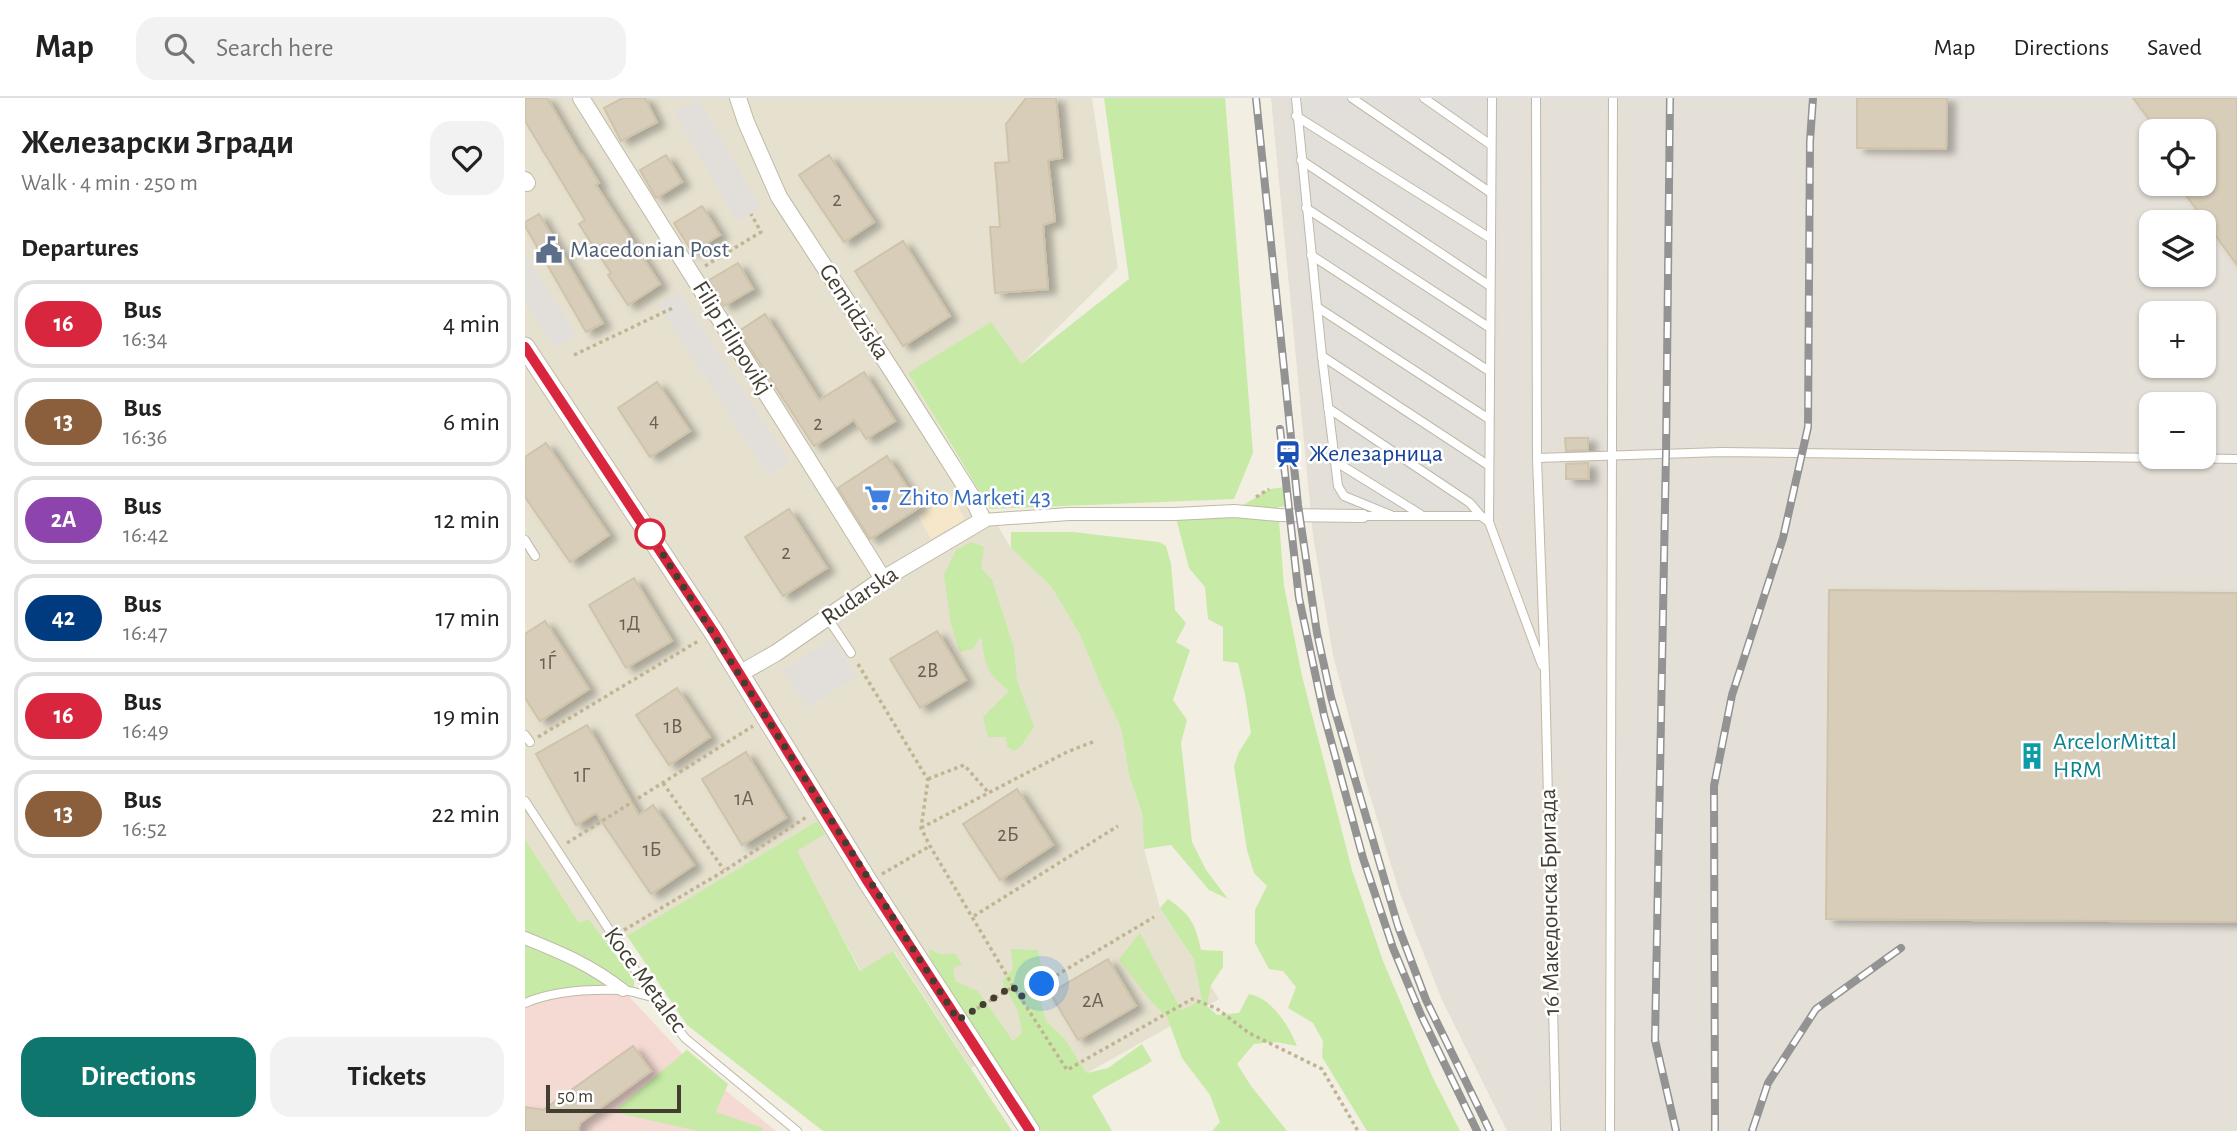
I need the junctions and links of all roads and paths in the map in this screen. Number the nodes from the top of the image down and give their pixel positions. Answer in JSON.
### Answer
{"nodes":[{"id":1,"x":581,"y":98,"type":"edge"},
{"id":2,"x":738,"y":98,"type":"edge"},
{"id":3,"x":1296,"y":98,"type":"edge"},
{"id":4,"x":1352,"y":98,"type":"edge"},
{"id":5,"x":1424,"y":98,"type":"edge"},
{"id":6,"x":1481,"y":98,"type":"edge"},
{"id":7,"x":1536,"y":98,"type":"edge"},
{"id":8,"x":1613,"y":98,"type":"edge"},
{"id":9,"x":1492,"y":102,"type":"edge"},
{"id":10,"x":1296,"y":116,"type":"junction"},
{"id":11,"x":1491,"y":145,"type":"junction"},
{"id":12,"x":1301,"y":160,"type":"junction"},
{"id":13,"x":1491,"y":193,"type":"junction"},
{"id":14,"x":1306,"y":208,"type":"junction"},
{"id":15,"x":751,"y":214,"type":"dead end"},
{"id":16,"x":1490,"y":238,"type":"junction"},
{"id":17,"x":1311,"y":255,"type":"junction"},
{"id":18,"x":691,"y":274,"type":"junction"},
{"id":19,"x":1490,"y":286,"type":"junction"},
{"id":20,"x":674,"y":307,"type":"dead end"},
{"id":21,"x":1317,"y":307,"type":"junction"},
{"id":22,"x":1489,"y":328,"type":"junction"},
{"id":23,"x":525,"y":347,"type":"edge"},
{"id":24,"x":574,"y":355,"type":"dead end"},
{"id":25,"x":1322,"y":356,"type":"junction"},
{"id":26,"x":1489,"y":371,"type":"junction"},
{"id":27,"x":1328,"y":408,"type":"junction"},
{"id":28,"x":1489,"y":419,"type":"junction"},
{"id":29,"x":1611,"y":454,"type":"junction"},
{"id":30,"x":1537,"y":458,"type":"junction"},
{"id":31,"x":2237,"y":459,"type":"edge"},
{"id":32,"x":1333,"y":460,"type":"junction"},
{"id":33,"x":1488,"y":465,"type":"junction"},
{"id":34,"x":1363,"y":516,"type":"joint"},
{"id":35,"x":1393,"y":516,"type":"junction"},
{"id":36,"x":1422,"y":516,"type":"junction"},
{"id":37,"x":1481,"y":516,"type":"junction"},
{"id":38,"x":983,"y":520,"type":"junction"},
{"id":39,"x":1489,"y":522,"type":"junction"},
{"id":40,"x":525,"y":540,"type":"edge"},
{"id":41,"x":535,"y":556,"type":"dead end"},
{"id":42,"x":883,"y":579,"type":"junction"},
{"id":43,"x":827,"y":617,"type":"junction"},
{"id":44,"x":713,"y":631,"type":"junction"},
{"id":45,"x":851,"y":653,"type":"joint"},
{"id":46,"x":1545,"y":673,"type":"junction"},
{"id":47,"x":739,"y":674,"type":"junction"},
{"id":48,"x":767,"y":718,"type":"junction"},
{"id":49,"x":527,"y":738,"type":"edge"},
{"id":50,"x":1095,"y":741,"type":"dead end"},
{"id":51,"x":928,"y":780,"type":"junction"},
{"id":52,"x":663,"y":783,"type":"junction"},
{"id":53,"x":988,"y":792,"type":"junction"},
{"id":54,"x":525,"y":801,"type":"edge"},
{"id":55,"x":821,"y":807,"type":"junction"},
{"id":56,"x":1118,"y":825,"type":"dead end"},
{"id":57,"x":921,"y":828,"type":"junction"},
{"id":58,"x":930,"y":846,"type":"junction"},
{"id":59,"x":557,"y":850,"type":"junction"},
{"id":60,"x":724,"y":871,"type":"junction"},
{"id":61,"x":868,"y":882,"type":"junction"},
{"id":62,"x":974,"y":916,"type":"junction"},
{"id":63,"x":1154,"y":916,"type":"dead end"},
{"id":64,"x":614,"y":937,"type":"junction"},
{"id":65,"x":525,"y":938,"type":"edge"},
{"id":66,"x":1013,"y":986,"type":"junction"},
{"id":67,"x":623,"y":990,"type":"junction"},
{"id":68,"x":1020,"y":997,"type":"junction"},
{"id":69,"x":653,"y":998,"type":"junction"},
{"id":70,"x":525,"y":1003,"type":"edge"},
{"id":71,"x":958,"y":1020,"type":"junction"},
{"id":72,"x":797,"y":1131,"type":"edge"},
{"id":73,"x":1030,"y":1131,"type":"edge"},
{"id":74,"x":1358,"y":1131,"type":"edge"},
{"id":75,"x":1556,"y":1131,"type":"edge"},
{"id":76,"x":1610,"y":1131,"type":"edge"}],
"edges":[{"from":1,"to":18,"type":"street","name":"Filip Filipovikj"},
{"from":2,"to":38,"type":"street","name":"Gemidziska"},
{"from":3,"to":10,"type":"lane"},
{"from":4,"to":13,"type":"lane"},
{"from":5,"to":11,"type":"lane"},
{"from":6,"to":9,"type":"lane"},
{"from":7,"to":30,"type":"lane","name":"16 Македонска Бригада"},
{"from":8,"to":29,"type":"lane"},
{"from":9,"to":11,"type":"lane"},
{"from":10,"to":12,"type":"lane"},
{"from":10,"to":16,"type":"lane"},
{"from":11,"to":13,"type":"lane"},
{"from":12,"to":14,"type":"lane"},
{"from":12,"to":19,"type":"lane"},
{"from":13,"to":16,"type":"lane"},
{"from":14,"to":17,"type":"lane"},
{"from":14,"to":22,"type":"lane"},
{"from":15,"to":18,"type":"path"},
{"from":16,"to":19,"type":"lane"},
{"from":17,"to":21,"type":"lane"},
{"from":17,"to":26,"type":"lane"},
{"from":18,"to":42,"type":"street","name":"Filip Filipovikj"},
{"from":19,"to":22,"type":"lane"},
{"from":20,"to":24,"type":"path"},
{"from":21,"to":25,"type":"lane"},
{"from":21,"to":28,"type":"lane"},
{"from":22,"to":26,"type":"lane"},
{"from":23,"to":44,"type":"street"},
{"from":25,"to":27,"type":"lane"},
{"from":25,"to":33,"type":"lane"},
{"from":26,"to":28,"type":"lane"},
{"from":27,"to":32,"type":"lane"},
{"from":27,"to":37,"type":"lane"},
{"from":28,"to":33,"type":"lane"},
{"from":29,"to":30,"type":"lane"},
{"from":29,"to":31,"type":"lane"},
{"from":29,"to":76,"type":"lane"},
{"from":30,"to":46,"type":"lane","name":"16 Македонска Бригада"},
{"from":32,"to":35,"type":"lane"},
{"from":32,"to":36,"type":"lane"},
{"from":33,"to":39,"type":"lane"},
{"from":34,"to":35,"type":"lane"},
{"from":34,"to":38,"type":"street"},
{"from":35,"to":36,"type":"lane"},
{"from":36,"to":37,"type":"lane"},
{"from":37,"to":39,"type":"lane"},
{"from":38,"to":42,"type":"street","name":"Rudarska"},
{"from":39,"to":46,"type":"lane"},
{"from":40,"to":41,"type":"lane"},
{"from":42,"to":43,"type":"street","name":"Rudarska"},
{"from":43,"to":45,"type":"lane"},
{"from":43,"to":47,"type":"street","name":"Rudarska"},
{"from":44,"to":47,"type":"street"},
{"from":44,"to":49,"type":"path"},
{"from":45,"to":51,"type":"path"},
{"from":46,"to":75,"type":"lane","name":"16 Македонска Бригада"},
{"from":47,"to":48,"type":"street"},
{"from":48,"to":52,"type":"path"},
{"from":48,"to":55,"type":"street"},
{"from":50,"to":53,"type":"path"},
{"from":51,"to":53,"type":"path"},
{"from":51,"to":57,"type":"path"},
{"from":52,"to":59,"type":"path"},
{"from":52,"to":60,"type":"path"},
{"from":53,"to":57,"type":"path"},
{"from":54,"to":59,"type":"lane","name":"Koce Metalec"},
{"from":55,"to":60,"type":"path"},
{"from":55,"to":61,"type":"street"},
{"from":56,"to":62,"type":"path"},
{"from":57,"to":58,"type":"path"},
{"from":58,"to":61,"type":"path"},
{"from":58,"to":62,"type":"path"},
{"from":59,"to":64,"type":"lane","name":"Koce Metalec"},
{"from":60,"to":64,"type":"path"},
{"from":61,"to":71,"type":"street"},
{"from":62,"to":66,"type":"path"},
{"from":63,"to":68,"type":"path"},
{"from":64,"to":69,"type":"lane","name":"Koce Metalec"},
{"from":65,"to":67,"type":"street"},
{"from":66,"to":68,"type":"path"},
{"from":66,"to":71,"type":"path"},
{"from":67,"to":69,"type":"lane"},
{"from":67,"to":70,"type":"lane"},
{"from":68,"to":74,"type":"path"},
{"from":69,"to":72,"type":"lane","name":"Koce Metalec"},
{"from":71,"to":73,"type":"street"}]}
